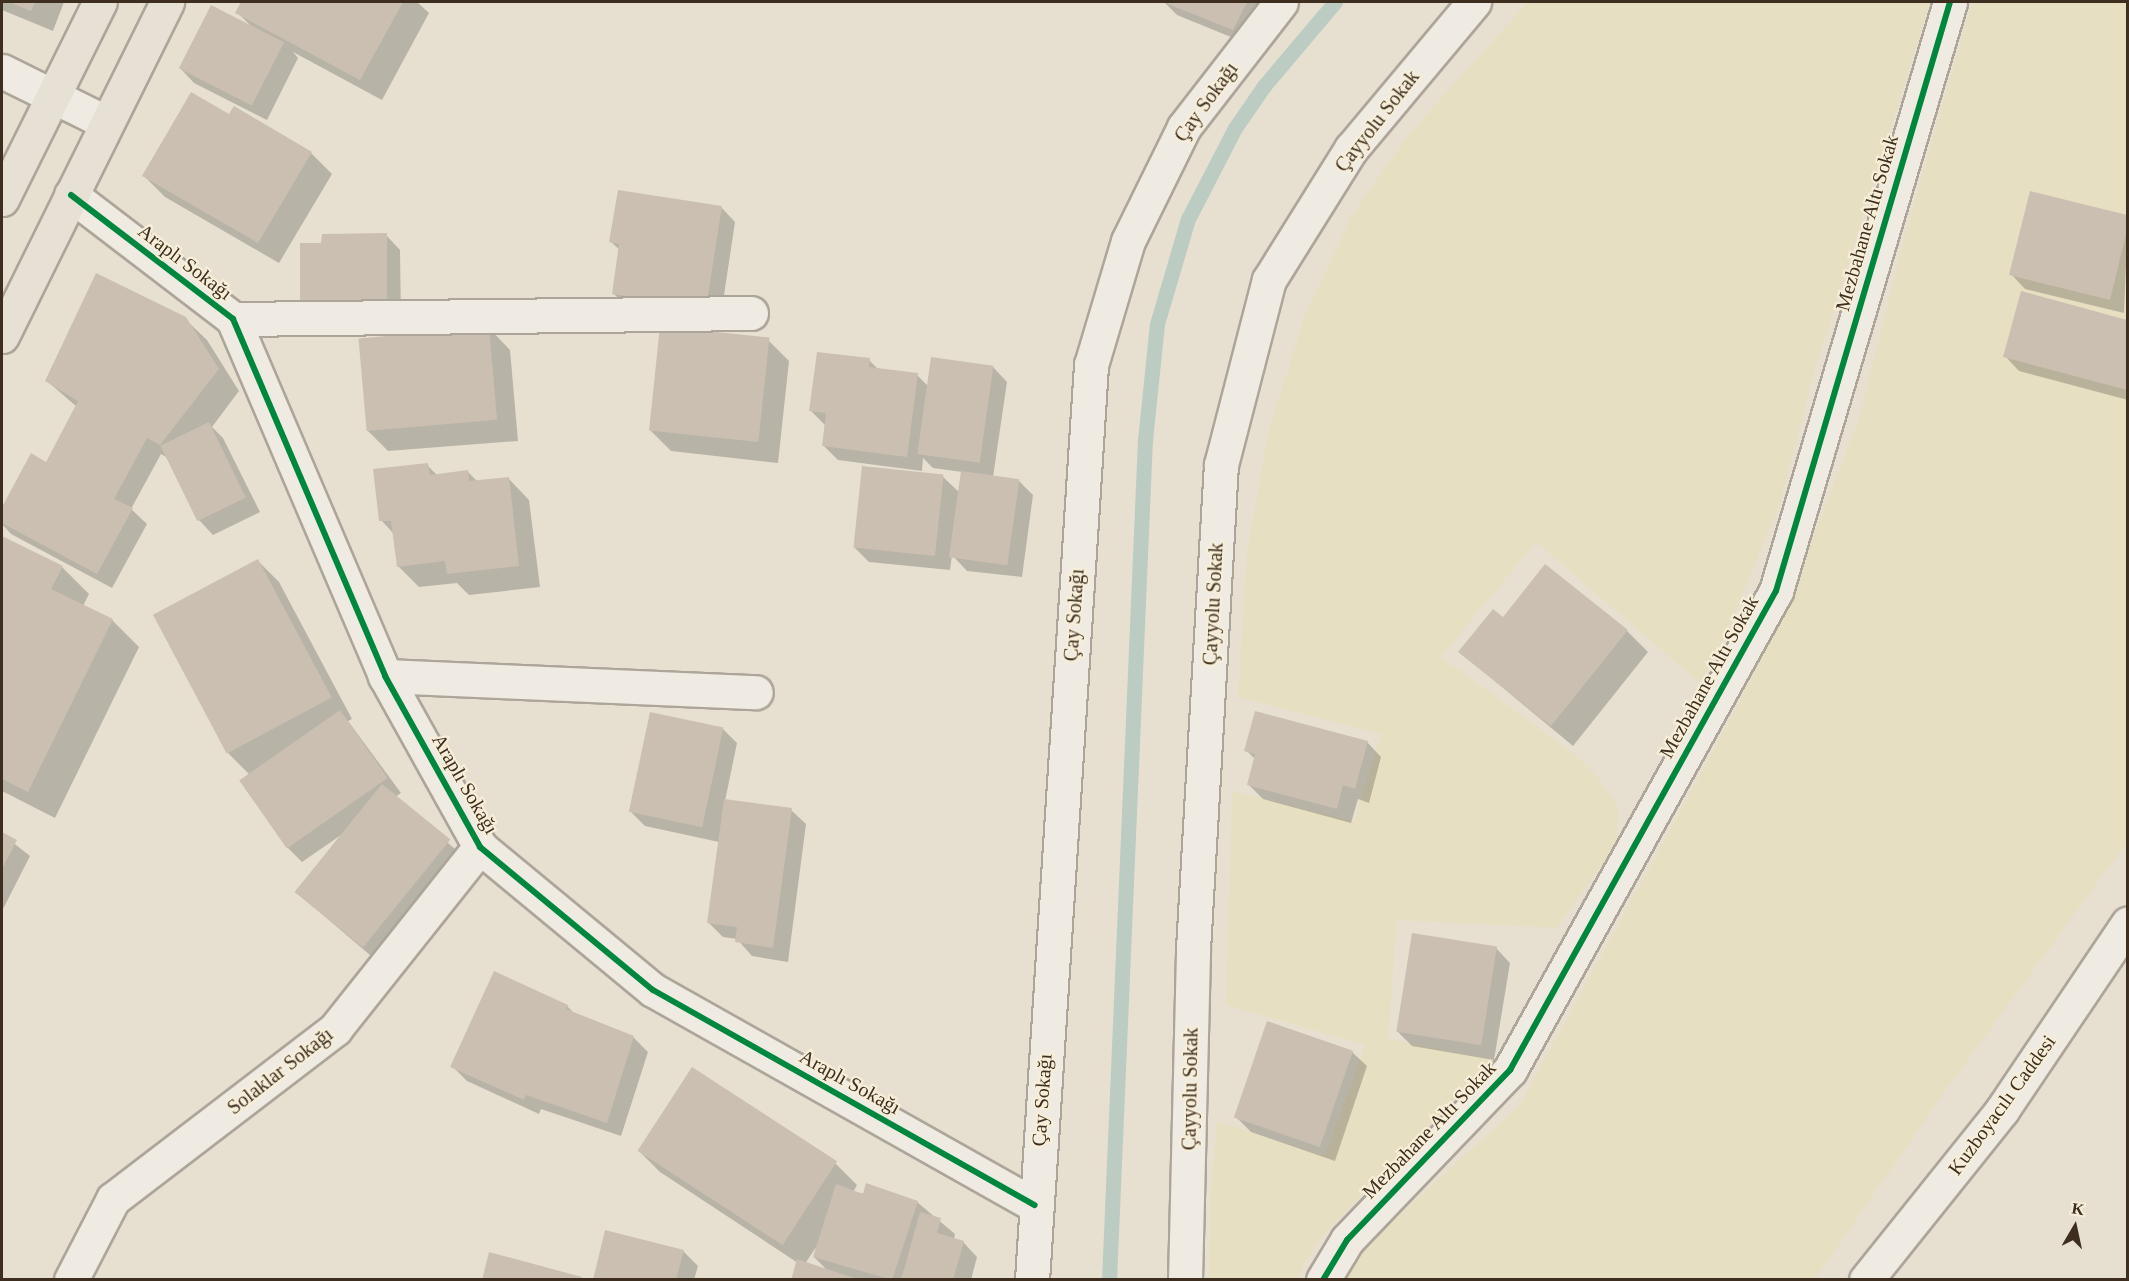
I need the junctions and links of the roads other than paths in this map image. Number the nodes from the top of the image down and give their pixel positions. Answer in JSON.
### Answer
{"nodes":[{"id":1,"x":100,"y":2,"type":"edge"},
{"id":2,"x":167,"y":2,"type":"edge"},
{"id":3,"x":1281,"y":2,"type":"edge"},
{"id":4,"x":1474,"y":2,"type":"edge"},
{"id":5,"x":1950,"y":2,"type":"edge"},
{"id":6,"x":2,"y":71,"type":"edge"},
{"id":7,"x":51,"y":98,"type":"junction"},
{"id":8,"x":105,"y":122,"type":"junction"},
{"id":9,"x":71,"y":195,"type":"junction"},
{"id":10,"x":2,"y":199,"type":"edge"},
{"id":11,"x":751,"y":313,"type":"dead end"},
{"id":12,"x":233,"y":319,"type":"junction"},
{"id":13,"x":2,"y":336,"type":"edge"},
{"id":14,"x":385,"y":676,"type":"junction"},
{"id":15,"x":756,"y":692,"type":"dead end"},
{"id":16,"x":480,"y":847,"type":"junction"},
{"id":17,"x":2127,"y":923,"type":"edge"},
{"id":18,"x":1035,"y":1205,"type":"junction"},
{"id":19,"x":70,"y":1280,"type":"edge"},
{"id":20,"x":1032,"y":1280,"type":"edge"},
{"id":21,"x":1185,"y":1280,"type":"edge"},
{"id":22,"x":1323,"y":1280,"type":"edge"},
{"id":23,"x":1866,"y":1280,"type":"edge"}],
"edges":[{"from":1,"to":7,"type":"main road"},
{"from":2,"to":8,"type":"main road"},
{"from":3,"to":18,"type":"street","name":"Çay Sokağı"},
{"from":4,"to":21,"type":"street","name":"Çayyolu Sokak"},
{"from":5,"to":22,"type":"street","name":"Mezbahane Altı Sokak"},
{"from":6,"to":7,"type":"street"},
{"from":7,"to":8,"type":"street"},
{"from":7,"to":10,"type":"main road"},
{"from":8,"to":9,"type":"main road"},
{"from":9,"to":12,"type":"street","name":"Araplı Sokağı"},
{"from":9,"to":13,"type":"main road"},
{"from":11,"to":12,"type":"street"},
{"from":12,"to":14,"type":"street","name":"Araplı Sokağı"},
{"from":14,"to":15,"type":"street"},
{"from":14,"to":16,"type":"street","name":"Araplı Sokağı"},
{"from":16,"to":18,"type":"street","name":"Araplı Sokağı"},
{"from":16,"to":19,"type":"street","name":"Solaklar Sokağı"},
{"from":17,"to":23,"type":"street","name":"Kuzboyacılı Caddesi"},
{"from":18,"to":20,"type":"street","name":"Çay Sokağı"}]}
